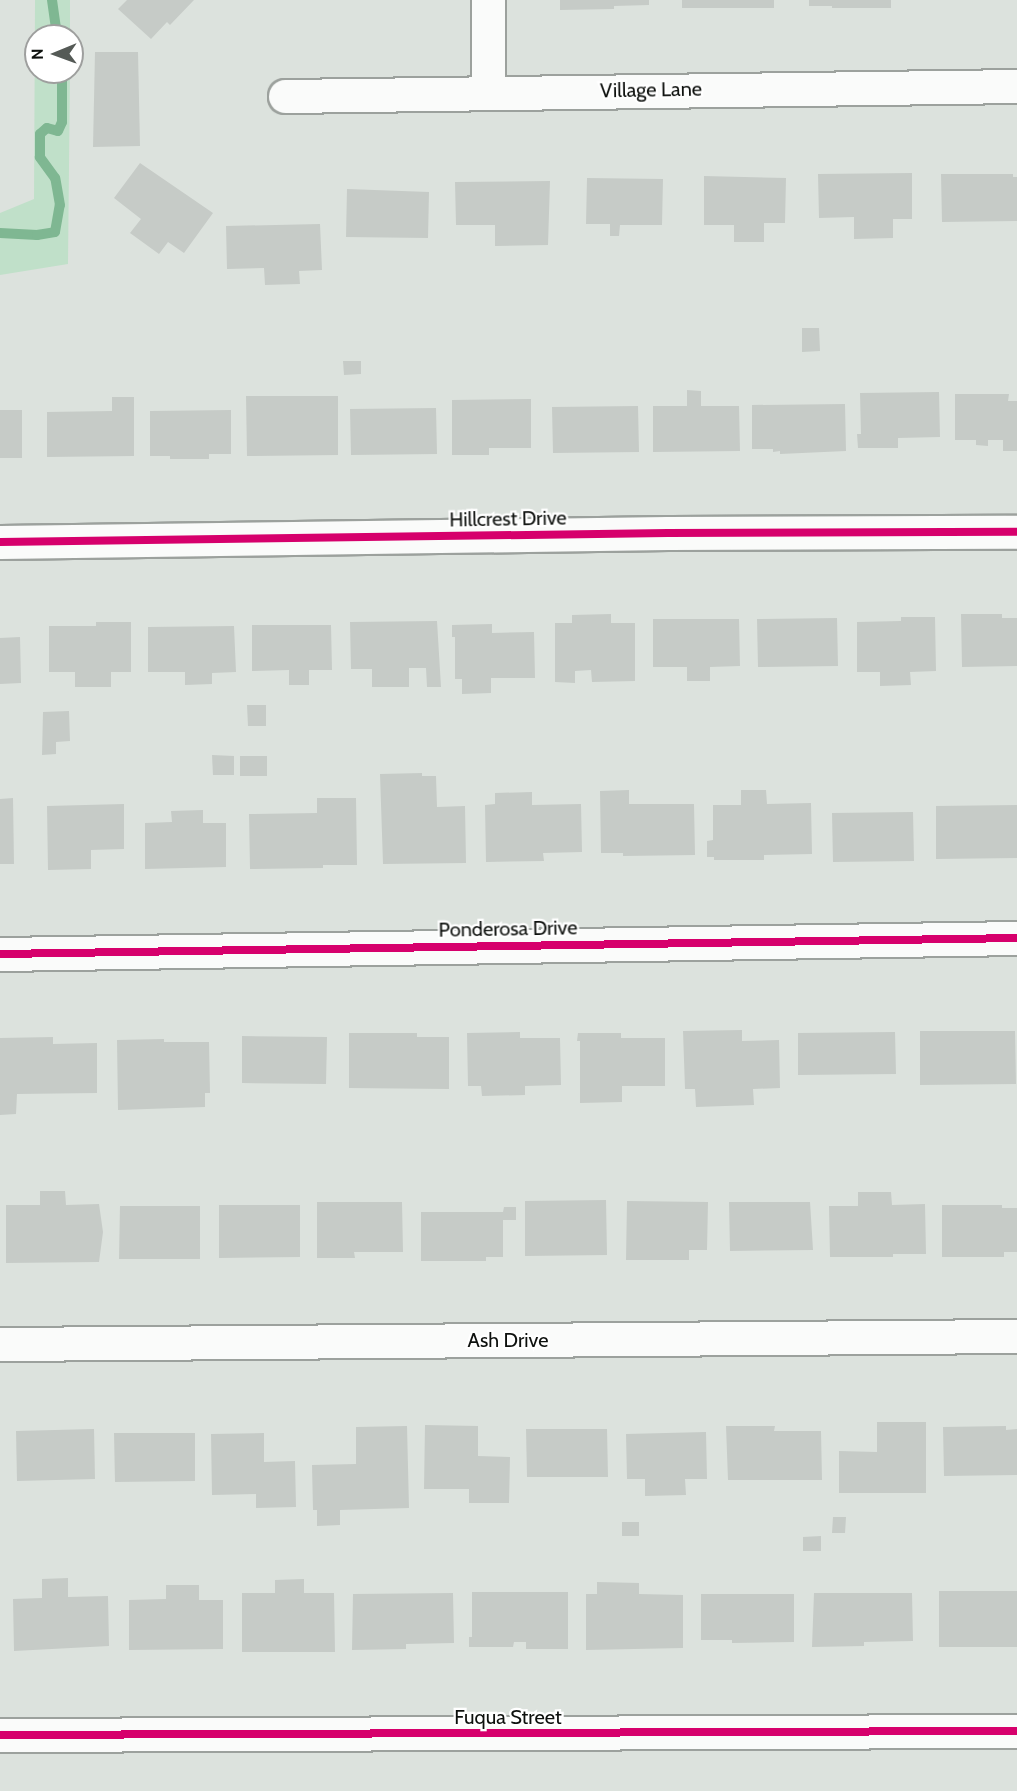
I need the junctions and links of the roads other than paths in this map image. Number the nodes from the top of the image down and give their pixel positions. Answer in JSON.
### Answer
{"nodes":[{"id":1,"x":488,"y":0,"type":"edge"},
{"id":2,"x":1017,"y":86,"type":"edge"},
{"id":3,"x":488,"y":92,"type":"junction"},
{"id":4,"x":285,"y":96,"type":"dead end"},
{"id":5,"x":1017,"y":532,"type":"edge"},
{"id":6,"x":0,"y":542,"type":"edge"},
{"id":7,"x":1017,"y":938,"type":"edge"},
{"id":8,"x":0,"y":954,"type":"edge"},
{"id":9,"x":1017,"y":1336,"type":"edge"},
{"id":10,"x":0,"y":1344,"type":"edge"},
{"id":11,"x":1017,"y":1731,"type":"edge"},
{"id":12,"x":0,"y":1736,"type":"edge"}],
"edges":[{"from":1,"to":3,"type":"street"},
{"from":2,"to":3,"type":"street","name":"Village Lane"},
{"from":3,"to":4,"type":"street","name":"Village Lane"},
{"from":5,"to":6,"type":"street","name":"Hillcrest Drive"},
{"from":7,"to":8,"type":"street","name":"Ponderosa Drive"},
{"from":9,"to":10,"type":"street","name":"Ash Drive"},
{"from":11,"to":12,"type":"street","name":"Fuqua Street"}]}
